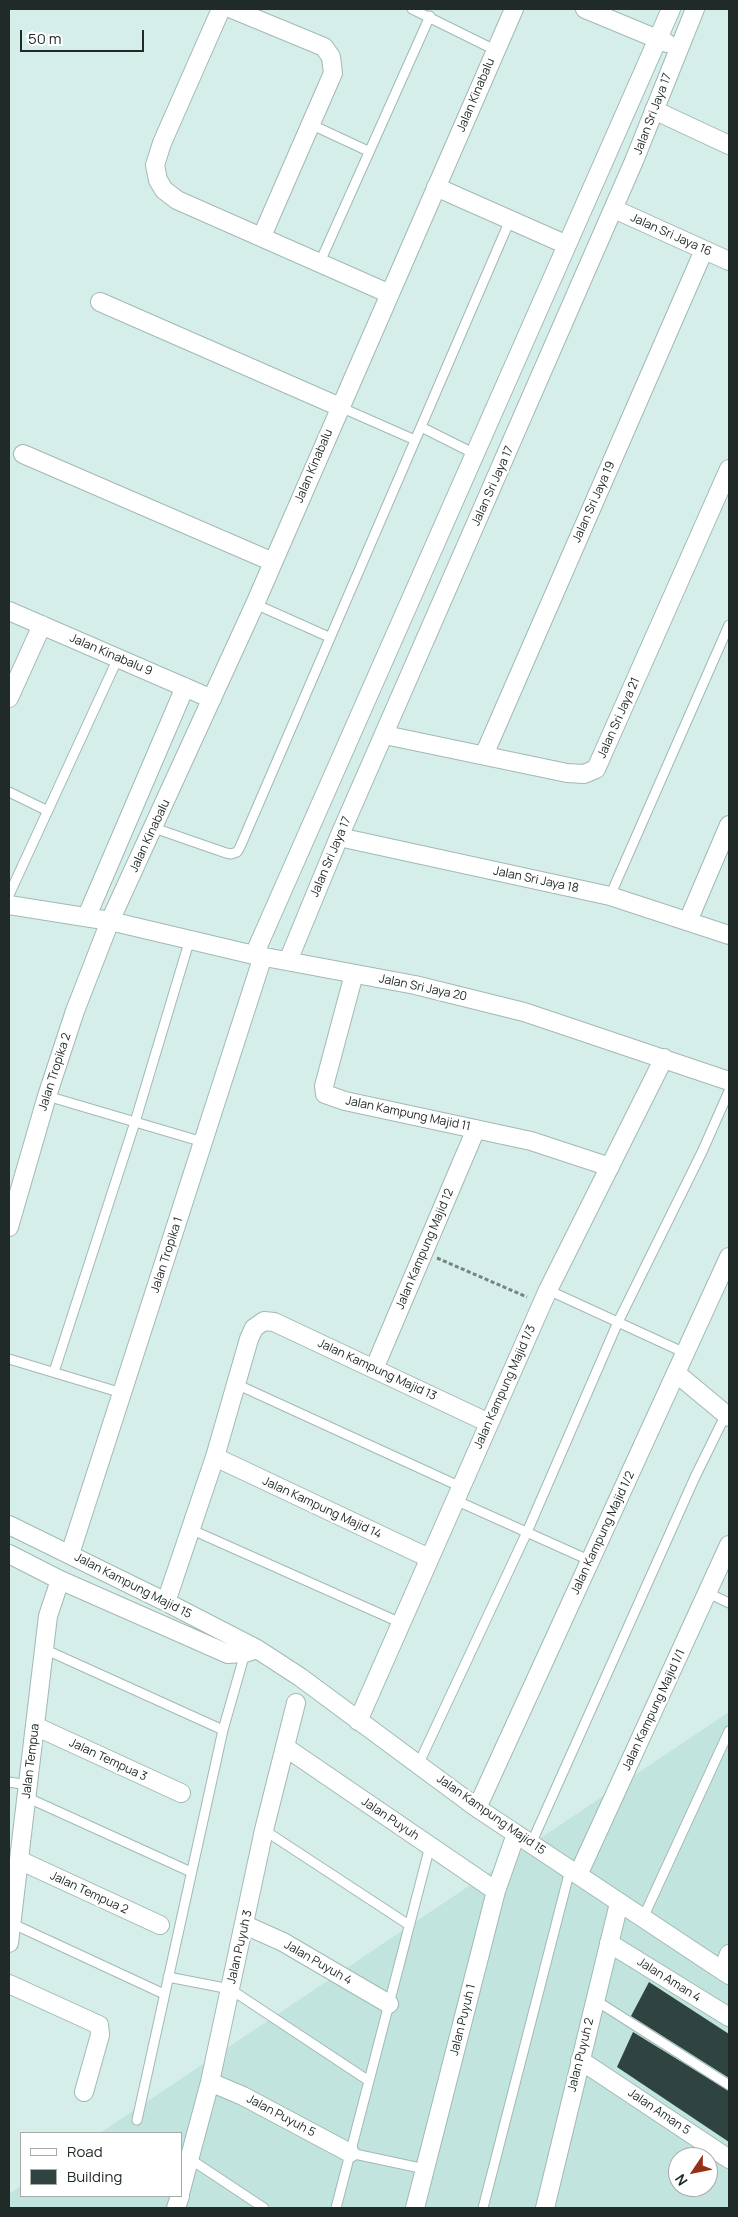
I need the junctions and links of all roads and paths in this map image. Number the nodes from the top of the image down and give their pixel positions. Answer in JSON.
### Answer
{"nodes":[{"id":1,"x":222,"y":9,"type":"edge"},
{"id":2,"x":232,"y":9,"type":"edge"},
{"id":3,"x":412,"y":9,"type":"edge"},
{"id":4,"x":514,"y":9,"type":"edge"},
{"id":5,"x":671,"y":9,"type":"edge"},
{"id":6,"x":696,"y":9,"type":"edge"},
{"id":7,"x":592,"y":10,"type":"edge"},
{"id":8,"x":430,"y":16,"type":"junction"},
{"id":9,"x":658,"y":39,"type":"junction"},
{"id":10,"x":679,"y":48,"type":"junction"},
{"id":11,"x":495,"y":50,"type":"junction"},
{"id":12,"x":654,"y":110,"type":"junction"},
{"id":13,"x":310,"y":124,"type":"junction"},
{"id":14,"x":729,"y":145,"type":"edge"},
{"id":15,"x":368,"y":151,"type":"junction"},
{"id":16,"x":436,"y":188,"type":"junction"},
{"id":17,"x":614,"y":209,"type":"junction"},
{"id":18,"x":510,"y":220,"type":"junction"},
{"id":19,"x":262,"y":236,"type":"junction"},
{"id":20,"x":567,"y":246,"type":"junction"},
{"id":21,"x":704,"y":250,"type":"junction"},
{"id":22,"x":729,"y":261,"type":"edge"},
{"id":23,"x":320,"y":262,"type":"junction"},
{"id":24,"x":390,"y":294,"type":"junction"},
{"id":25,"x":100,"y":302,"type":"dead end"},
{"id":26,"x":340,"y":407,"type":"junction"},
{"id":27,"x":421,"y":427,"type":"junction"},
{"id":28,"x":415,"y":440,"type":"junction"},
{"id":29,"x":24,"y":454,"type":"dead end"},
{"id":30,"x":475,"y":454,"type":"junction"},
{"id":31,"x":729,"y":469,"type":"edge"},
{"id":32,"x":273,"y":562,"type":"junction"},
{"id":33,"x":255,"y":604,"type":"junction"},
{"id":34,"x":9,"y":611,"type":"edge"},
{"id":35,"x":42,"y":625,"type":"junction"},
{"id":36,"x":729,"y":625,"type":"edge"},
{"id":37,"x":329,"y":636,"type":"junction"},
{"id":38,"x":118,"y":658,"type":"junction"},
{"id":39,"x":185,"y":687,"type":"junction"},
{"id":40,"x":9,"y":698,"type":"edge"},
{"id":41,"x":212,"y":699,"type":"junction"},
{"id":42,"x":385,"y":735,"type":"junction"},
{"id":43,"x":484,"y":755,"type":"junction"},
{"id":44,"x":9,"y":792,"type":"edge"},
{"id":45,"x":48,"y":811,"type":"junction"},
{"id":46,"x":729,"y":826,"type":"edge"},
{"id":47,"x":154,"y":828,"type":"junction"},
{"id":48,"x":339,"y":838,"type":"junction"},
{"id":49,"x":9,"y":895,"type":"edge"},
{"id":50,"x":610,"y":896,"type":"junction"},
{"id":51,"x":9,"y":905,"type":"edge"},
{"id":52,"x":87,"y":916,"type":"junction"},
{"id":53,"x":110,"y":921,"type":"junction"},
{"id":54,"x":688,"y":921,"type":"junction"},
{"id":55,"x":729,"y":935,"type":"edge"},
{"id":56,"x":190,"y":939,"type":"junction"},
{"id":57,"x":259,"y":955,"type":"junction"},
{"id":58,"x":288,"y":961,"type":"junction"},
{"id":59,"x":354,"y":974,"type":"junction"},
{"id":60,"x":664,"y":1058,"type":"junction"},
{"id":61,"x":729,"y":1082,"type":"edge"},
{"id":62,"x":729,"y":1091,"type":"edge"},
{"id":63,"x":47,"y":1096,"type":"junction"},
{"id":64,"x":135,"y":1122,"type":"junction"},
{"id":65,"x":476,"y":1129,"type":"junction"},
{"id":66,"x":203,"y":1142,"type":"junction"},
{"id":67,"x":610,"y":1167,"type":"junction"},
{"id":68,"x":9,"y":1227,"type":"edge"},
{"id":69,"x":424,"y":1252,"type":"junction"},
{"id":70,"x":729,"y":1257,"type":"edge"},
{"id":71,"x":545,"y":1297,"type":"junction"},
{"id":72,"x":618,"y":1322,"type":"junction"},
{"id":73,"x":685,"y":1353,"type":"junction"},
{"id":74,"x":9,"y":1359,"type":"edge"},
{"id":75,"x":374,"y":1369,"type":"junction"},
{"id":76,"x":54,"y":1372,"type":"junction"},
{"id":77,"x":676,"y":1373,"type":"junction"},
{"id":78,"x":236,"y":1384,"type":"junction"},
{"id":79,"x":122,"y":1393,"type":"junction"},
{"id":80,"x":728,"y":1416,"type":"edge"},
{"id":81,"x":489,"y":1423,"type":"junction"},
{"id":82,"x":215,"y":1457,"type":"junction"},
{"id":83,"x":458,"y":1494,"type":"junction"},
{"id":84,"x":9,"y":1525,"type":"edge"},
{"id":85,"x":190,"y":1529,"type":"junction"},
{"id":86,"x":527,"y":1532,"type":"junction"},
{"id":87,"x":729,"y":1544,"type":"edge"},
{"id":88,"x":9,"y":1554,"type":"edge"},
{"id":89,"x":70,"y":1554,"type":"junction"},
{"id":90,"x":430,"y":1558,"type":"junction"},
{"id":91,"x":591,"y":1560,"type":"junction"},
{"id":92,"x":60,"y":1580,"type":"junction"},
{"id":93,"x":708,"y":1592,"type":"junction"},
{"id":94,"x":166,"y":1602,"type":"junction"},
{"id":95,"x":729,"y":1603,"type":"edge"},
{"id":96,"x":401,"y":1623,"type":"junction"},
{"id":97,"x":44,"y":1649,"type":"junction"},
{"id":98,"x":251,"y":1651,"type":"junction"},
{"id":99,"x":296,"y":1703,"type":"dead end"},
{"id":100,"x":358,"y":1721,"type":"junction"},
{"id":101,"x":35,"y":1726,"type":"junction"},
{"id":102,"x":223,"y":1730,"type":"junction"},
{"id":103,"x":729,"y":1731,"type":"edge"},
{"id":104,"x":285,"y":1747,"type":"junction"},
{"id":105,"x":418,"y":1764,"type":"junction"},
{"id":106,"x":9,"y":1782,"type":"edge"},
{"id":107,"x":27,"y":1791,"type":"junction"},
{"id":108,"x":181,"y":1793,"type":"dead end"},
{"id":109,"x":477,"y":1808,"type":"junction"},
{"id":110,"x":264,"y":1830,"type":"junction"},
{"id":111,"x":524,"y":1839,"type":"junction"},
{"id":112,"x":430,"y":1846,"type":"junction"},
{"id":113,"x":19,"y":1860,"type":"junction"},
{"id":114,"x":190,"y":1872,"type":"junction"},
{"id":115,"x":574,"y":1872,"type":"junction"},
{"id":116,"x":496,"y":1892,"type":"junction"},
{"id":117,"x":620,"y":1903,"type":"junction"},
{"id":118,"x":642,"y":1918,"type":"junction"},
{"id":119,"x":11,"y":1923,"type":"junction"},
{"id":120,"x":160,"y":1925,"type":"dead end"},
{"id":121,"x":409,"y":1925,"type":"junction"},
{"id":122,"x":245,"y":1926,"type":"junction"},
{"id":123,"x":9,"y":1943,"type":"edge"},
{"id":124,"x":610,"y":1943,"type":"junction"},
{"id":125,"x":727,"y":1966,"type":"edge"},
{"id":126,"x":168,"y":1977,"type":"junction"},
{"id":127,"x":9,"y":1984,"type":"edge"},
{"id":128,"x":230,"y":1989,"type":"junction"},
{"id":129,"x":164,"y":1994,"type":"junction"},
{"id":130,"x":595,"y":2000,"type":"junction"},
{"id":131,"x":389,"y":2004,"type":"junction"},
{"id":132,"x":729,"y":2017,"type":"edge"},
{"id":133,"x":580,"y":2060,"type":"junction"},
{"id":134,"x":369,"y":2081,"type":"junction"},
{"id":135,"x":210,"y":2082,"type":"junction"},
{"id":136,"x":729,"y":2085,"type":"edge"},
{"id":137,"x":84,"y":2092,"type":"dead end"},
{"id":138,"x":137,"y":2120,"type":"dead end"},
{"id":139,"x":350,"y":2153,"type":"junction"},
{"id":140,"x":190,"y":2159,"type":"junction"},
{"id":141,"x":729,"y":2160,"type":"edge"},
{"id":142,"x":425,"y":2169,"type":"junction"},
{"id":143,"x":182,"y":2187,"type":"edge"},
{"id":144,"x":264,"y":2208,"type":"edge"},
{"id":145,"x":336,"y":2208,"type":"edge"},
{"id":146,"x":415,"y":2208,"type":"edge"},
{"id":147,"x":483,"y":2208,"type":"edge"},
{"id":148,"x":545,"y":2208,"type":"edge"}],
"edges":[{"from":1,"to":19,"type":"street"},
{"from":2,"to":13,"type":"street"},
{"from":3,"to":8,"type":"lane"},
{"from":4,"to":11,"type":"street","name":"Jalan Kinabalu"},
{"from":5,"to":9,"type":"street","name":"Jalan Sri Jaya 17"},
{"from":6,"to":10,"type":"street","name":"Jalan Sri Jaya 17"},
{"from":7,"to":9,"type":"street"},
{"from":8,"to":11,"type":"lane"},
{"from":8,"to":15,"type":"lane"},
{"from":9,"to":10,"type":"street"},
{"from":9,"to":20,"type":"street","name":"Jalan Sri Jaya 17"},
{"from":10,"to":12,"type":"street","name":"Jalan Sri Jaya 17"},
{"from":11,"to":16,"type":"street","name":"Jalan Kinabalu"},
{"from":12,"to":14,"type":"street"},
{"from":12,"to":17,"type":"street","name":"Jalan Sri Jaya 17"},
{"from":13,"to":15,"type":"lane"},
{"from":13,"to":19,"type":"street"},
{"from":15,"to":23,"type":"lane"},
{"from":16,"to":18,"type":"street"},
{"from":16,"to":24,"type":"street","name":"Jalan Kinabalu"},
{"from":17,"to":21,"type":"street","name":"Jalan Sri Jaya 16"},
{"from":17,"to":42,"type":"street","name":"Jalan Sri Jaya 17"},
{"from":18,"to":20,"type":"street"},
{"from":18,"to":27,"type":"lane"},
{"from":19,"to":23,"type":"street"},
{"from":20,"to":30,"type":"street","name":"Jalan Sri Jaya 17"},
{"from":21,"to":22,"type":"street","name":"Jalan Sri Jaya 16"},
{"from":21,"to":43,"type":"street","name":"Jalan Sri Jaya 19"},
{"from":23,"to":24,"type":"street"},
{"from":24,"to":26,"type":"street","name":"Jalan Kinabalu"},
{"from":25,"to":26,"type":"street"},
{"from":26,"to":28,"type":"lane"},
{"from":26,"to":32,"type":"street","name":"Jalan Kinabalu"},
{"from":27,"to":28,"type":"lane"},
{"from":27,"to":30,"type":"lane"},
{"from":28,"to":37,"type":"lane"},
{"from":29,"to":32,"type":"street"},
{"from":30,"to":57,"type":"street","name":"Jalan Sri Jaya 17"},
{"from":31,"to":43,"type":"street","name":"Jalan Sri Jaya 21"},
{"from":32,"to":33,"type":"street","name":"Jalan Kinabalu"},
{"from":33,"to":37,"type":"lane"},
{"from":33,"to":41,"type":"street","name":"Jalan Kinabalu"},
{"from":34,"to":35,"type":"street","name":"Jalan Kinabalu 9"},
{"from":35,"to":38,"type":"street","name":"Jalan Kinabalu 9"},
{"from":35,"to":40,"type":"street"},
{"from":36,"to":50,"type":"lane"},
{"from":37,"to":47,"type":"lane"},
{"from":38,"to":39,"type":"street","name":"Jalan Kinabalu 9"},
{"from":38,"to":45,"type":"lane"},
{"from":39,"to":41,"type":"street","name":"Jalan Kinabalu 9"},
{"from":39,"to":52,"type":"street"},
{"from":41,"to":47,"type":"street","name":"Jalan Kinabalu"},
{"from":42,"to":43,"type":"street","name":"Jalan Sri Jaya 21"},
{"from":42,"to":48,"type":"street","name":"Jalan Sri Jaya 17"},
{"from":44,"to":45,"type":"lane"},
{"from":45,"to":49,"type":"lane"},
{"from":46,"to":54,"type":"street"},
{"from":47,"to":53,"type":"street","name":"Jalan Kinabalu"},
{"from":48,"to":50,"type":"street","name":"Jalan Sri Jaya 18"},
{"from":48,"to":58,"type":"street","name":"Jalan Sri Jaya 17"},
{"from":50,"to":54,"type":"street","name":"Jalan Sri Jaya 18"},
{"from":51,"to":52,"type":"street","name":"Jalan Sri Jaya 20"},
{"from":52,"to":53,"type":"street","name":"Jalan Sri Jaya 20"},
{"from":53,"to":56,"type":"street","name":"Jalan Sri Jaya 20"},
{"from":53,"to":63,"type":"street","name":"Jalan Tropika 2"},
{"from":54,"to":55,"type":"street","name":"Jalan Sri Jaya 18"},
{"from":56,"to":57,"type":"street","name":"Jalan Sri Jaya 20"},
{"from":56,"to":64,"type":"lane"},
{"from":57,"to":58,"type":"street","name":"Jalan Sri Jaya 20"},
{"from":57,"to":66,"type":"street","name":"Jalan Tropika 1"},
{"from":58,"to":59,"type":"street","name":"Jalan Sri Jaya 20"},
{"from":59,"to":60,"type":"street","name":"Jalan Sri Jaya 20"},
{"from":59,"to":65,"type":"street","name":"Jalan Kampung Majid 11"},
{"from":60,"to":61,"type":"street","name":"Jalan Sri Jaya 20"},
{"from":60,"to":67,"type":"street","name":"Jalan Kampung Majid 1/3"},
{"from":62,"to":72,"type":"lane"},
{"from":63,"to":64,"type":"lane"},
{"from":63,"to":68,"type":"street","name":"Jalan Tropika 2"},
{"from":64,"to":66,"type":"lane"},
{"from":64,"to":76,"type":"lane"},
{"from":65,"to":67,"type":"street","name":"Jalan Kampung Majid 11"},
{"from":65,"to":69,"type":"street","name":"Jalan Kampung Majid 12"},
{"from":66,"to":79,"type":"street","name":"Jalan Tropika 1"},
{"from":67,"to":71,"type":"street","name":"Jalan Kampung Majid 1/3"},
{"from":69,"to":71,"type":"path"},
{"from":69,"to":75,"type":"street","name":"Jalan Kampung Majid 12"},
{"from":70,"to":73,"type":"street","name":"Jalan Kampung Majid 1/2"},
{"from":71,"to":72,"type":"lane"},
{"from":71,"to":81,"type":"street","name":"Jalan Kampung Majid 1/3"},
{"from":72,"to":73,"type":"lane"},
{"from":72,"to":86,"type":"lane"},
{"from":73,"to":77,"type":"street","name":"Jalan Kampung Majid 1/2"},
{"from":74,"to":76,"type":"lane"},
{"from":75,"to":78,"type":"street","name":"Jalan Kampung Majid 13"},
{"from":75,"to":81,"type":"street","name":"Jalan Kampung Majid 13"},
{"from":76,"to":79,"type":"lane"},
{"from":77,"to":80,"type":"street"},
{"from":77,"to":91,"type":"street","name":"Jalan Kampung Majid 1/2"},
{"from":78,"to":82,"type":"street"},
{"from":78,"to":83,"type":"lane"},
{"from":79,"to":89,"type":"street","name":"Jalan Tropika 1"},
{"from":80,"to":111,"type":"lane"},
{"from":81,"to":83,"type":"street","name":"Jalan Kampung Majid 1/3"},
{"from":82,"to":85,"type":"street"},
{"from":82,"to":90,"type":"street","name":"Jalan Kampung Majid 14"},
{"from":83,"to":86,"type":"lane"},
{"from":83,"to":90,"type":"street","name":"Jalan Kampung Majid 1/3"},
{"from":84,"to":89,"type":"street","name":"Jalan Kampung Majid 15"},
{"from":85,"to":94,"type":"street"},
{"from":85,"to":96,"type":"lane"},
{"from":86,"to":91,"type":"lane"},
{"from":86,"to":105,"type":"lane"},
{"from":87,"to":93,"type":"street","name":"Jalan Kampung Majid 1/1"},
{"from":88,"to":92,"type":"street","name":"Jalan Kampung Majid 15"},
{"from":89,"to":94,"type":"street","name":"Jalan Kampung Majid 15"},
{"from":90,"to":96,"type":"street","name":"Jalan Kampung Majid 1/3"},
{"from":91,"to":109,"type":"street","name":"Jalan Kampung Majid 1/2"},
{"from":92,"to":97,"type":"street","name":"Jalan Tempua"},
{"from":92,"to":98,"type":"street","name":"Jalan Kampung Majid 15"},
{"from":93,"to":95,"type":"lane"},
{"from":93,"to":115,"type":"street","name":"Jalan Kampung Majid 1/1"},
{"from":94,"to":98,"type":"street","name":"Jalan Kampung Majid 15"},
{"from":96,"to":100,"type":"street","name":"Jalan Kampung Majid 1/3"},
{"from":97,"to":101,"type":"street","name":"Jalan Tempua"},
{"from":97,"to":102,"type":"lane"},
{"from":98,"to":100,"type":"street","name":"Jalan Kampung Majid 15"},
{"from":98,"to":102,"type":"lane"},
{"from":99,"to":104,"type":"street","name":"Jalan Puyuh 3"},
{"from":100,"to":105,"type":"street","name":"Jalan Kampung Majid 15"},
{"from":101,"to":107,"type":"street","name":"Jalan Tempua"},
{"from":101,"to":108,"type":"street","name":"Jalan Tempua 3"},
{"from":102,"to":114,"type":"lane"},
{"from":103,"to":118,"type":"lane"},
{"from":104,"to":110,"type":"street","name":"Jalan Puyuh 3"},
{"from":104,"to":112,"type":"street","name":"Jalan Puyuh"},
{"from":105,"to":109,"type":"street","name":"Jalan Kampung Majid 15"},
{"from":106,"to":107,"type":"lane"},
{"from":107,"to":113,"type":"street","name":"Jalan Tempua"},
{"from":107,"to":114,"type":"lane"},
{"from":109,"to":111,"type":"street","name":"Jalan Kampung Majid 15"},
{"from":110,"to":121,"type":"lane"},
{"from":110,"to":122,"type":"street","name":"Jalan Puyuh 3"},
{"from":111,"to":115,"type":"street","name":"Jalan Kampung Majid 15"},
{"from":111,"to":116,"type":"street","name":"Jalan Puyuh 1"},
{"from":112,"to":116,"type":"street","name":"Jalan Puyuh"},
{"from":112,"to":121,"type":"lane"},
{"from":113,"to":119,"type":"street","name":"Jalan Tempua"},
{"from":113,"to":120,"type":"street","name":"Jalan Tempua 2"},
{"from":114,"to":126,"type":"lane"},
{"from":115,"to":117,"type":"street","name":"Jalan Kampung Majid 15"},
{"from":115,"to":147,"type":"lane"},
{"from":116,"to":142,"type":"street","name":"Jalan Puyuh 1"},
{"from":117,"to":118,"type":"street","name":"Jalan Kampung Majid 15"},
{"from":117,"to":124,"type":"street","name":"Jalan Puyuh 2"},
{"from":118,"to":125,"type":"street","name":"Jalan Kampung Majid 15"},
{"from":119,"to":123,"type":"street","name":"Jalan Tempua"},
{"from":119,"to":129,"type":"lane"},
{"from":121,"to":131,"type":"lane"},
{"from":122,"to":128,"type":"street","name":"Jalan Puyuh 3"},
{"from":122,"to":131,"type":"street","name":"Jalan Puyuh 4"},
{"from":124,"to":130,"type":"street","name":"Jalan Puyuh 2"},
{"from":124,"to":132,"type":"street","name":"Jalan Aman 4"},
{"from":126,"to":128,"type":"lane"},
{"from":126,"to":129,"type":"lane"},
{"from":127,"to":137,"type":"street"},
{"from":128,"to":134,"type":"lane"},
{"from":128,"to":135,"type":"street","name":"Jalan Puyuh 3"},
{"from":129,"to":138,"type":"lane"},
{"from":130,"to":133,"type":"street","name":"Jalan Puyuh 2"},
{"from":130,"to":136,"type":"lane"},
{"from":131,"to":134,"type":"lane"},
{"from":133,"to":141,"type":"street","name":"Jalan Aman 5"},
{"from":133,"to":148,"type":"street","name":"Jalan Puyuh 2"},
{"from":134,"to":139,"type":"lane"},
{"from":135,"to":139,"type":"street","name":"Jalan Puyuh 5"},
{"from":135,"to":140,"type":"street","name":"Jalan Puyuh 3"},
{"from":139,"to":142,"type":"lane"},
{"from":139,"to":145,"type":"lane"},
{"from":140,"to":143,"type":"street","name":"Jalan Puyuh 3"},
{"from":140,"to":144,"type":"lane"},
{"from":142,"to":146,"type":"street","name":"Jalan Puyuh 1"}]}
